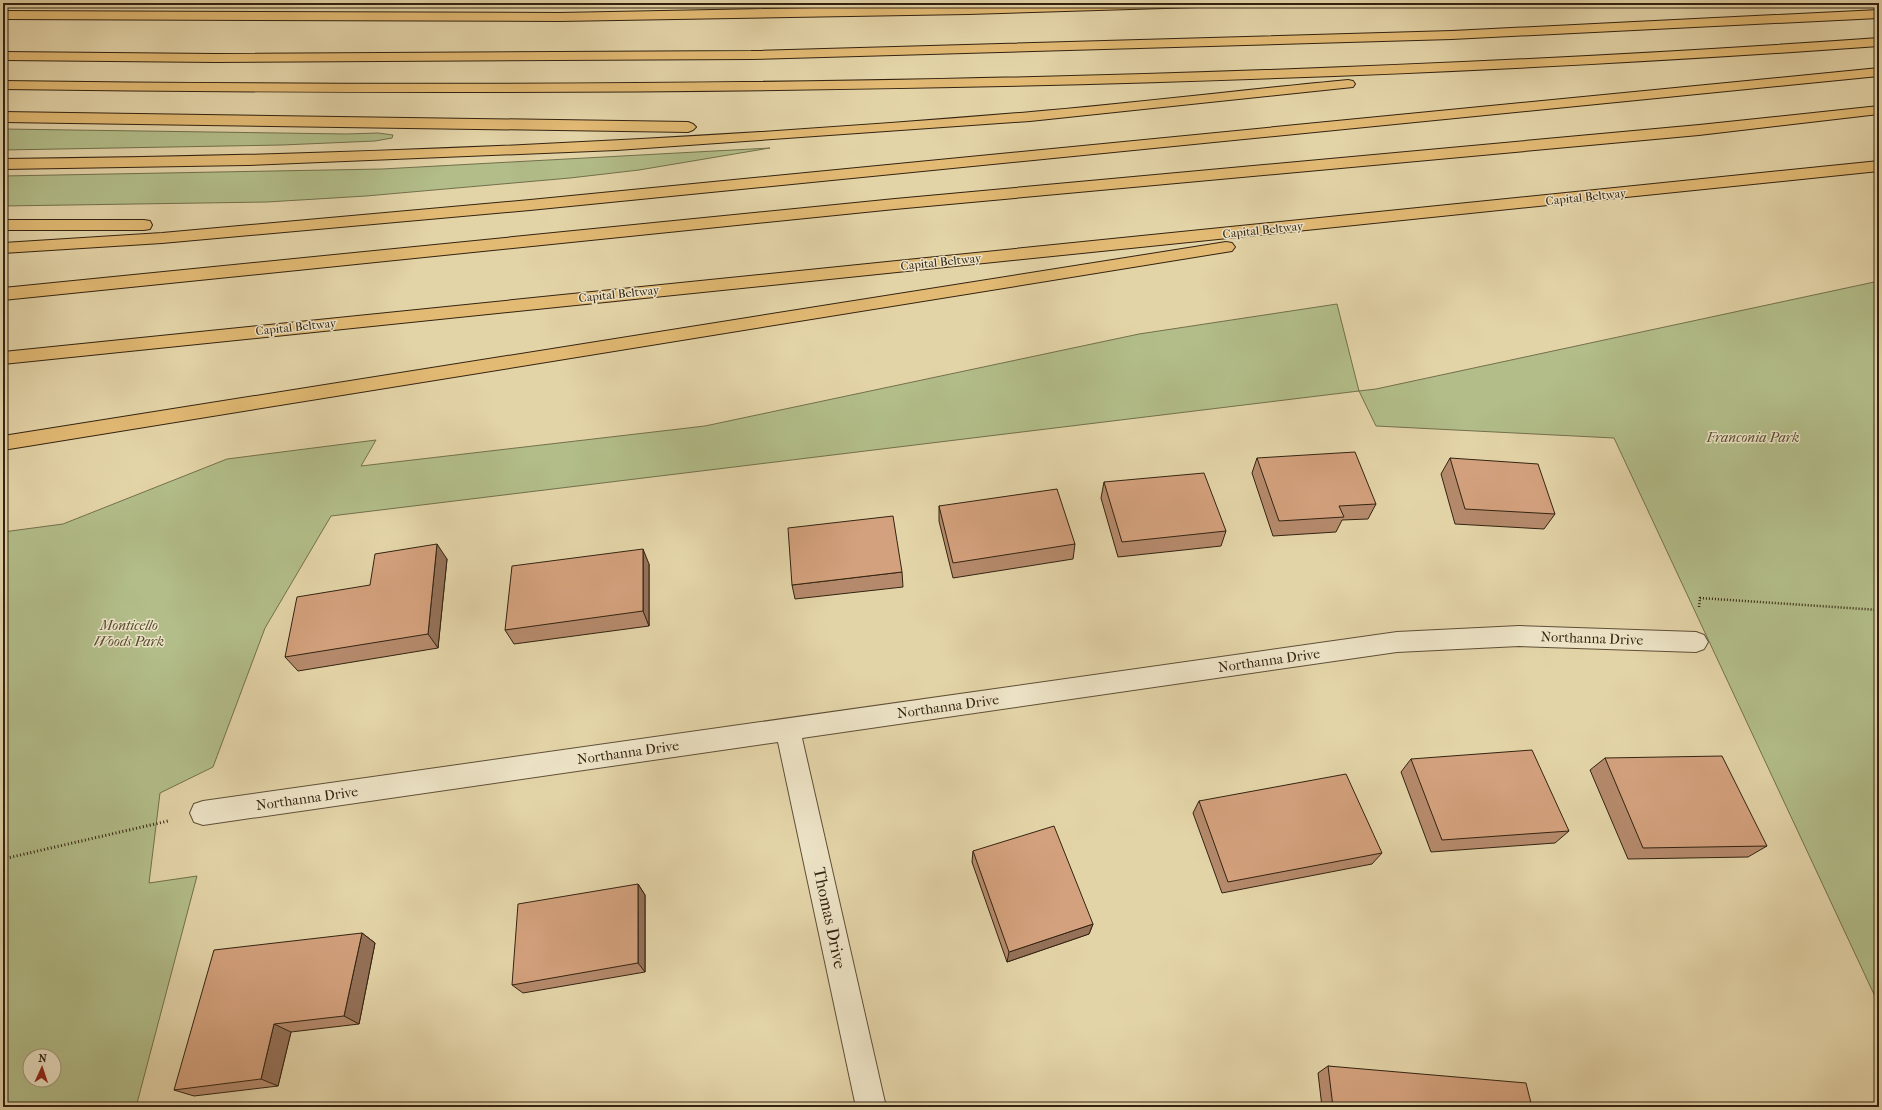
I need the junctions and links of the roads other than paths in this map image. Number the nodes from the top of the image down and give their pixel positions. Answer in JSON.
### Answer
{"nodes":[{"id":1,"x":317,"y":3,"type":"edge"},
{"id":2,"x":1197,"y":3,"type":"edge"},
{"id":3,"x":1879,"y":14,"type":"edge"},
{"id":4,"x":3,"y":15,"type":"edge"},
{"id":5,"x":559,"y":17,"type":"junction"},
{"id":6,"x":1879,"y":42,"type":"edge"},
{"id":7,"x":3,"y":56,"type":"edge"},
{"id":8,"x":1584,"y":61,"type":"junction"},
{"id":9,"x":1879,"y":72,"type":"edge"},
{"id":10,"x":3,"y":85,"type":"edge"},
{"id":11,"x":1879,"y":110,"type":"edge"},
{"id":12,"x":3,"y":117,"type":"edge"},
{"id":13,"x":882,"y":127,"type":"junction"},
{"id":14,"x":3,"y":164,"type":"edge"},
{"id":15,"x":1879,"y":166,"type":"edge"},
{"id":16,"x":530,"y":204,"type":"junction"},
{"id":17,"x":1430,"y":213,"type":"junction"},
{"id":18,"x":3,"y":225,"type":"edge"},
{"id":19,"x":3,"y":248,"type":"edge"},
{"id":20,"x":3,"y":294,"type":"edge"},
{"id":21,"x":3,"y":358,"type":"edge"},
{"id":22,"x":3,"y":443,"type":"edge"},
{"id":23,"x":1696,"y":642,"type":"road end"},
{"id":24,"x":788,"y":729,"type":"junction"},
{"id":25,"x":203,"y":813,"type":"road end"},
{"id":26,"x":871,"y":1107,"type":"edge"}],
"edges":[{"from":1,"to":5,"type":"highway"},
{"from":2,"to":5,"type":"highway"},
{"from":3,"to":7,"type":"highway"},
{"from":4,"to":5,"type":"highway"},
{"from":6,"to":8,"type":"highway"},
{"from":8,"to":10,"type":"highway"},
{"from":8,"to":13,"type":"highway"},
{"from":9,"to":16,"type":"highway"},
{"from":11,"to":20,"type":"highway"},
{"from":12,"to":13,"type":"highway"},
{"from":13,"to":14,"type":"highway"},
{"from":15,"to":17,"type":"highway","name":"Capital Beltway"},
{"from":16,"to":18,"type":"highway"},
{"from":16,"to":19,"type":"highway"},
{"from":17,"to":21,"type":"highway","name":"Capital Beltway"},
{"from":17,"to":22,"type":"highway"},
{"from":23,"to":24,"type":"street","name":"Northanna Drive"},
{"from":24,"to":25,"type":"street","name":"Northanna Drive"},
{"from":24,"to":26,"type":"street","name":"Thomas Drive"}]}
